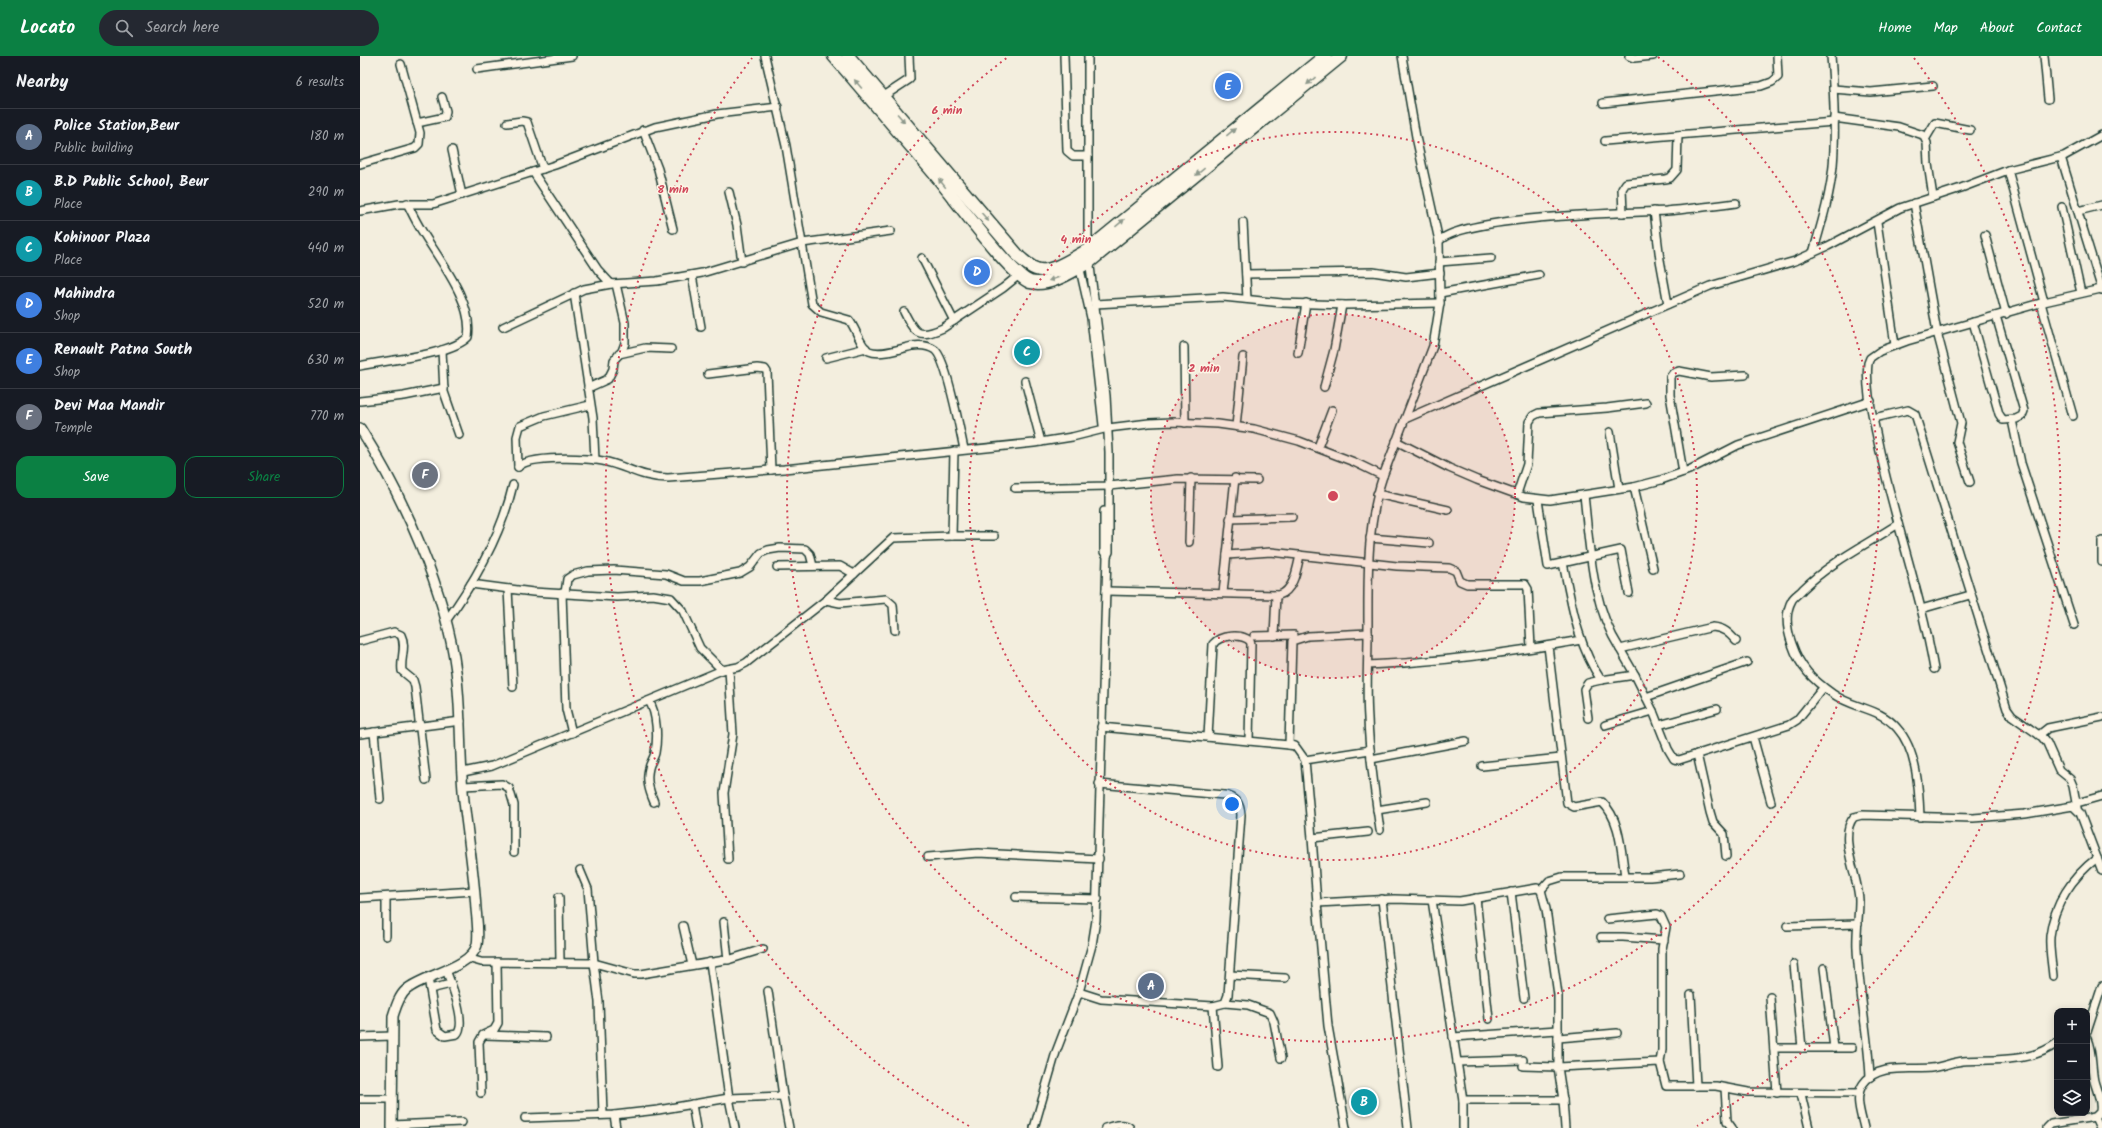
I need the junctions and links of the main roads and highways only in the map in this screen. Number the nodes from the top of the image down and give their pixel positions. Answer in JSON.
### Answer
{"nodes":[{"id":1,"x":834,"y":56,"type":"edge"},
{"id":2,"x":848,"y":56,"type":"edge"},
{"id":3,"x":1325,"y":56,"type":"edge"},
{"id":4,"x":1342,"y":56,"type":"edge"},
{"id":5,"x":879,"y":100,"type":"junction"},
{"id":6,"x":1214,"y":153,"type":"junction"},
{"id":7,"x":1083,"y":259,"type":"junction"}],
"edges":[{"from":5,"to":1,"type":"highway","one_way":true},
{"from":2,"to":5,"type":"highway"},
{"from":6,"to":3,"type":"highway","one_way":true},
{"from":4,"to":6,"type":"highway","one_way":true},
{"from":5,"to":7,"type":"highway","one_way":true},
{"from":7,"to":5,"type":"highway","one_way":true},
{"from":6,"to":7,"type":"highway"}]}
